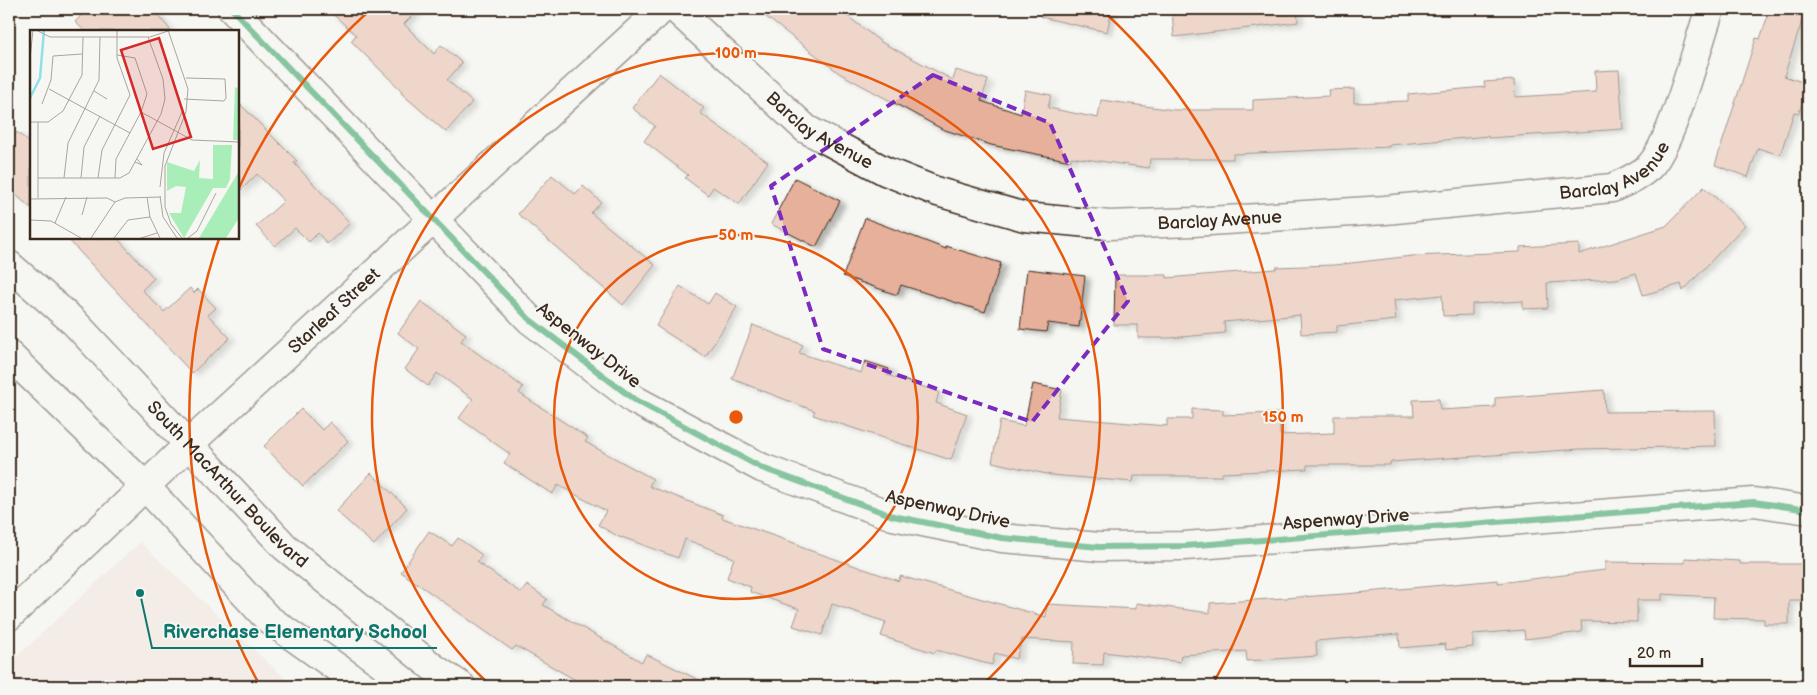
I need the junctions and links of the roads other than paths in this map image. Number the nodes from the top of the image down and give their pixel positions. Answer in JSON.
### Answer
{"nodes":[{"id":1,"x":232,"y":9,"type":"edge"},
{"id":2,"x":662,"y":9,"type":"edge"},
{"id":3,"x":676,"y":9,"type":"edge"},
{"id":4,"x":1710,"y":9,"type":"edge"},
{"id":5,"x":433,"y":220,"type":"junction"},
{"id":6,"x":9,"y":265,"type":"edge"},
{"id":7,"x":9,"y":356,"type":"edge"},
{"id":8,"x":189,"y":444,"type":"junction"},
{"id":9,"x":144,"y":485,"type":"junction"},
{"id":10,"x":1808,"y":510,"type":"edge"},
{"id":11,"x":9,"y":616,"type":"edge"},
{"id":12,"x":363,"y":686,"type":"edge"},
{"id":13,"x":461,"y":686,"type":"edge"}],
"edges":[{"from":1,"to":5,"type":"street","name":"Aspenway Drive"},
{"from":2,"to":5,"type":"street","name":"Starleaf Street"},
{"from":3,"to":4,"type":"street","name":"Barclay Avenue"},
{"from":5,"to":8,"type":"street","name":"Starleaf Street"},
{"from":5,"to":10,"type":"street","name":"Aspenway Drive"},
{"from":6,"to":8,"type":"street","name":"South MacArthur Boulevard"},
{"from":7,"to":9,"type":"street"},
{"from":8,"to":9,"type":"street","name":"Starleaf Street"},
{"from":8,"to":13,"type":"street","name":"South MacArthur Boulevard"},
{"from":9,"to":11,"type":"street","name":"Starleaf Street"},
{"from":9,"to":12,"type":"street"}]}
